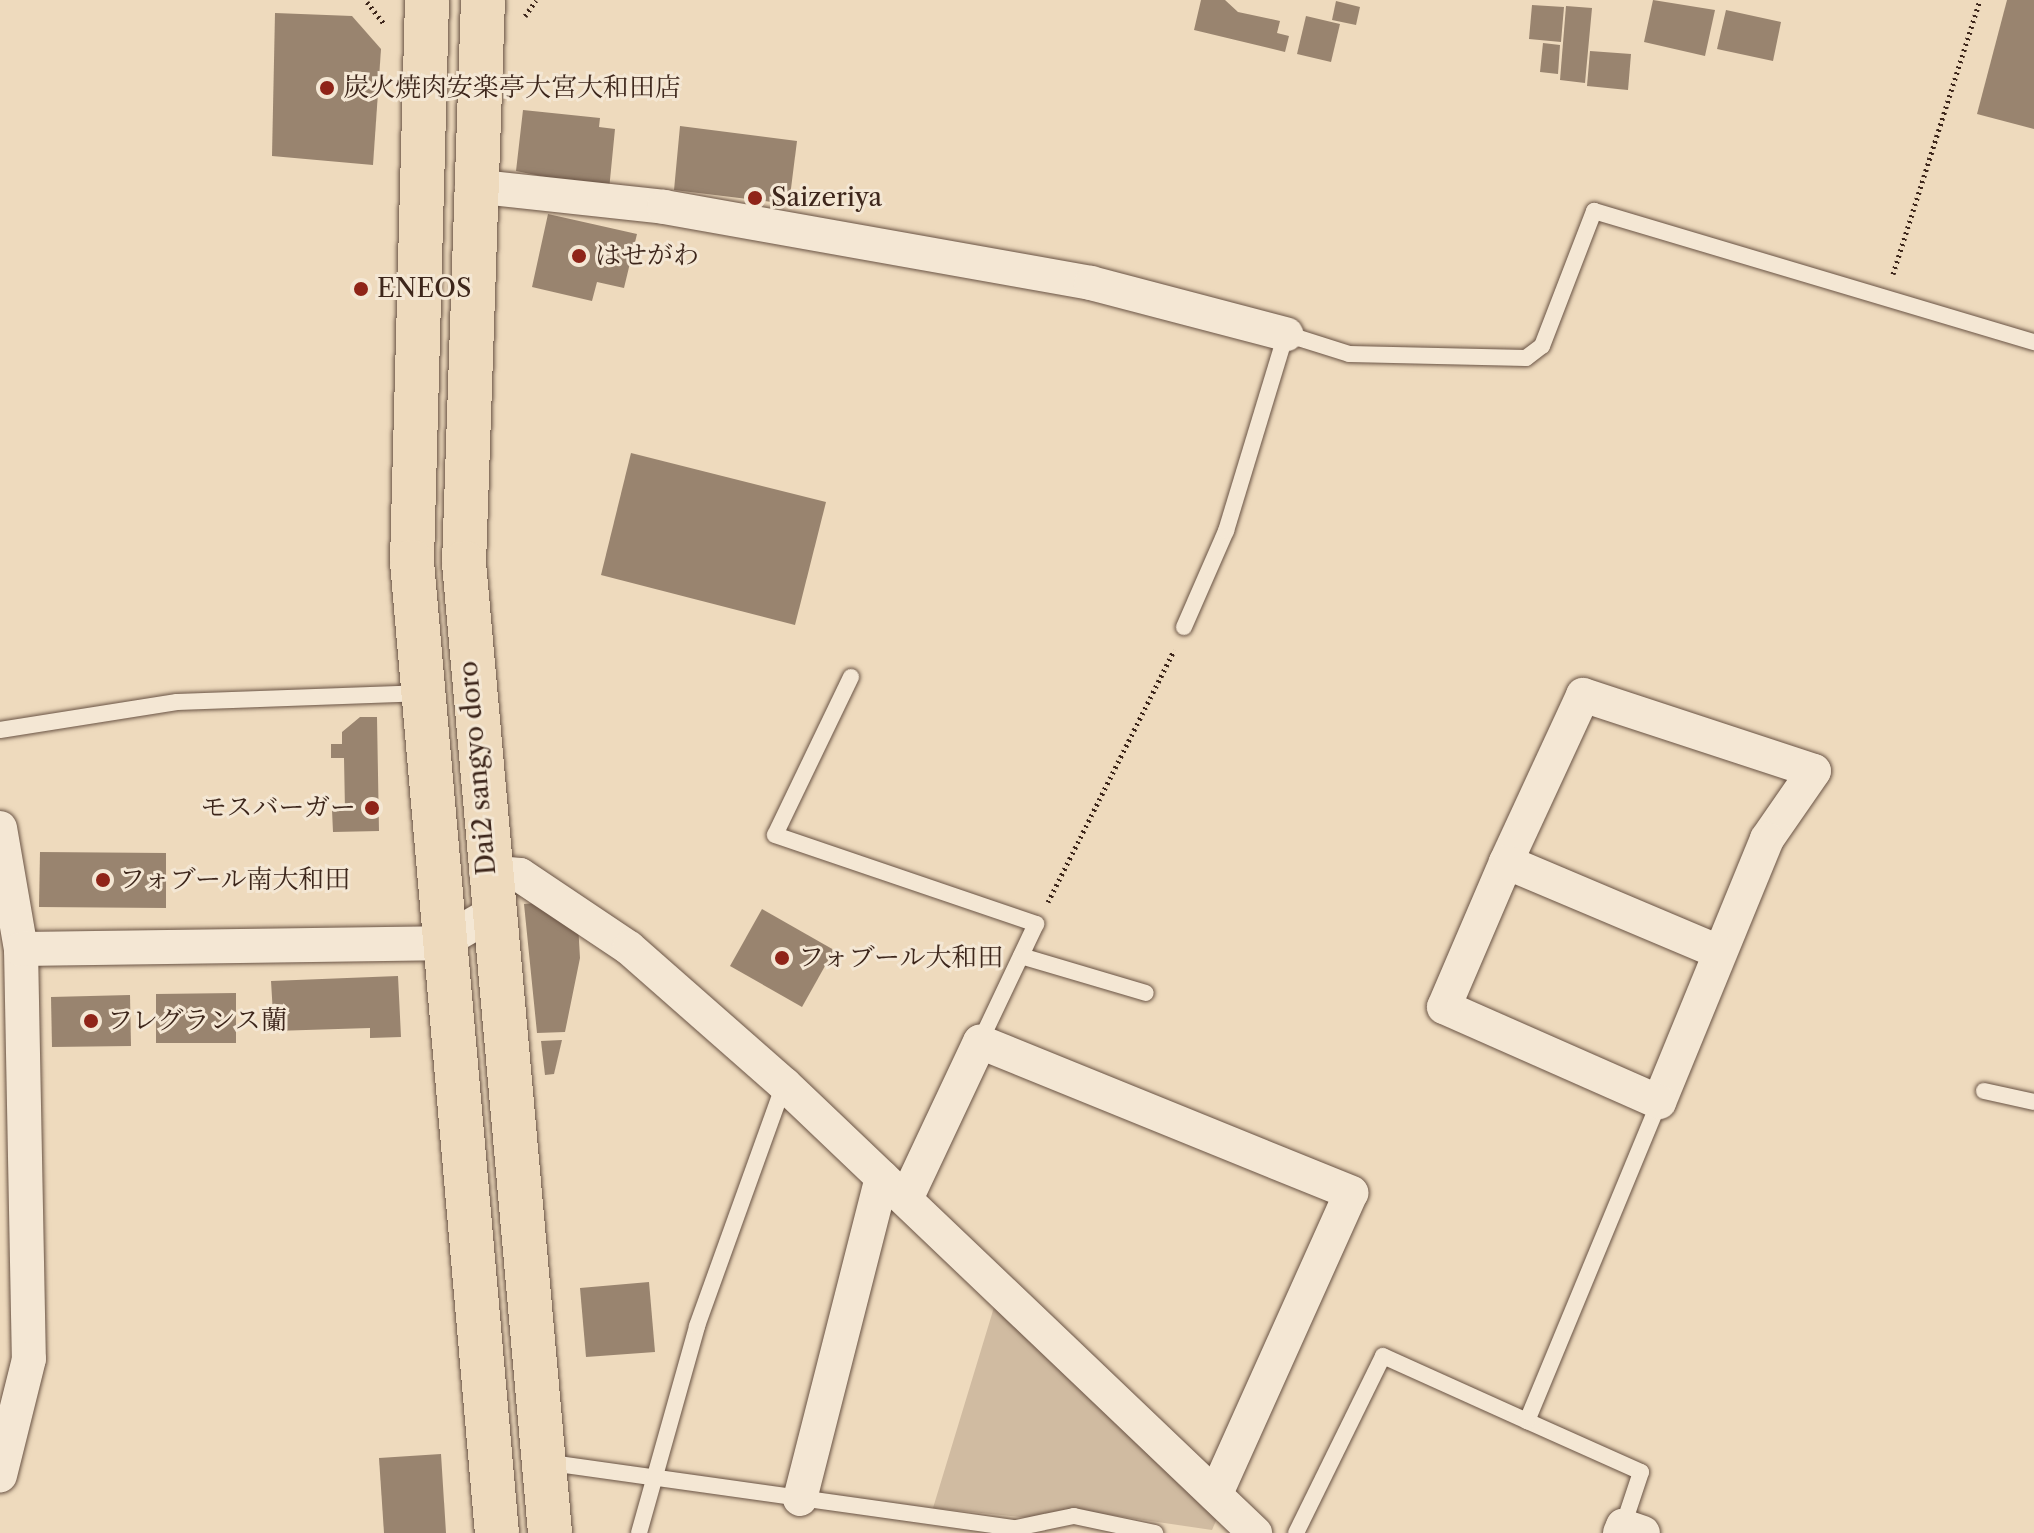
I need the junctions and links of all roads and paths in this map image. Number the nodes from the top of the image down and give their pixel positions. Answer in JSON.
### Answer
{"nodes":[{"id":1,"x":427,"y":0,"type":"edge"},
{"id":2,"x":483,"y":0,"type":"edge"},
{"id":3,"x":1980,"y":0,"type":"edge"},
{"id":4,"x":367,"y":2,"type":"dead end"},
{"id":5,"x":388,"y":28,"type":"dead end"},
{"id":6,"x":472,"y":186,"type":"junction"},
{"id":7,"x":1885,"y":298,"type":"junction"},
{"id":8,"x":1286,"y":334,"type":"junction"},
{"id":9,"x":2034,"y":342,"type":"edge"},
{"id":10,"x":1184,"y":627,"type":"joint"},
{"id":11,"x":851,"y":677,"type":"dead end"},
{"id":12,"x":419,"y":693,"type":"junction"},
{"id":13,"x":0,"y":730,"type":"edge"},
{"id":14,"x":0,"y":828,"type":"edge"},
{"id":15,"x":1506,"y":862,"type":"junction"},
{"id":16,"x":486,"y":872,"type":"junction"},
{"id":17,"x":491,"y":914,"type":"junction"},
{"id":18,"x":1036,"y":924,"type":"junction"},
{"id":19,"x":441,"y":943,"type":"junction"},
{"id":20,"x":21,"y":949,"type":"junction"},
{"id":21,"x":1719,"y":952,"type":"junction"},
{"id":22,"x":1021,"y":956,"type":"junction"},
{"id":23,"x":1146,"y":993,"type":"dead end"},
{"id":24,"x":980,"y":1042,"type":"junction"},
{"id":25,"x":784,"y":1084,"type":"junction"},
{"id":26,"x":1984,"y":1091,"type":"dead end"},
{"id":27,"x":1659,"y":1102,"type":"junction"},
{"id":28,"x":2034,"y":1102,"type":"edge"},
{"id":29,"x":12,"y":1116,"type":"edge"},
{"id":30,"x":894,"y":1188,"type":"junction"},
{"id":31,"x":1527,"y":1421,"type":"junction"},
{"id":32,"x":542,"y":1462,"type":"junction"},
{"id":33,"x":0,"y":1475,"type":"edge"},
{"id":34,"x":651,"y":1479,"type":"junction"},
{"id":35,"x":1215,"y":1495,"type":"junction"},
{"id":36,"x":800,"y":1499,"type":"junction"},
{"id":37,"x":929,"y":1525,"type":"edge"},
{"id":38,"x":1629,"y":1531,"type":"edge"},
{"id":39,"x":497,"y":1533,"type":"edge"},
{"id":40,"x":550,"y":1533,"type":"edge"},
{"id":41,"x":639,"y":1533,"type":"edge"},
{"id":42,"x":1155,"y":1533,"type":"edge"},
{"id":43,"x":1255,"y":1533,"type":"edge"},
{"id":44,"x":1296,"y":1533,"type":"edge"}],
"edges":[{"from":1,"to":12,"type":"main road","name":"Dai2 sangyo doro"},
{"from":2,"to":6,"type":"main road","name":"Dai2 sangyo doro"},
{"from":3,"to":7,"type":"path"},
{"from":4,"to":5,"type":"path"},
{"from":6,"to":8,"type":"street"},
{"from":6,"to":16,"type":"main road","name":"Dai2 sangyo doro"},
{"from":7,"to":8,"type":"lane"},
{"from":7,"to":9,"type":"lane"},
{"from":8,"to":10,"type":"lane"},
{"from":10,"to":18,"type":"path"},
{"from":11,"to":18,"type":"lane"},
{"from":12,"to":13,"type":"lane"},
{"from":12,"to":19,"type":"main road","name":"Dai2 sangyo doro"},
{"from":14,"to":20,"type":"street"},
{"from":15,"to":21,"type":"street"},
{"from":15,"to":21,"type":"street"},
{"from":15,"to":27,"type":"street"},
{"from":16,"to":17,"type":"main road","name":"Dai2 sangyo doro"},
{"from":16,"to":25,"type":"street"},
{"from":17,"to":19,"type":"street"},
{"from":17,"to":32,"type":"main road","name":"Dai2 sangyo doro"},
{"from":18,"to":22,"type":"lane"},
{"from":19,"to":20,"type":"street"},
{"from":19,"to":39,"type":"main road","name":"Dai2 sangyo doro"},
{"from":20,"to":29,"type":"street"},
{"from":21,"to":27,"type":"street"},
{"from":22,"to":23,"type":"lane"},
{"from":22,"to":24,"type":"lane"},
{"from":24,"to":30,"type":"street"},
{"from":24,"to":35,"type":"street"},
{"from":25,"to":30,"type":"street"},
{"from":25,"to":34,"type":"lane"},
{"from":26,"to":28,"type":"lane"},
{"from":27,"to":31,"type":"lane"},
{"from":29,"to":33,"type":"street"},
{"from":30,"to":35,"type":"street"},
{"from":30,"to":36,"type":"street"},
{"from":31,"to":38,"type":"lane"},
{"from":31,"to":44,"type":"lane"},
{"from":32,"to":34,"type":"lane"},
{"from":32,"to":40,"type":"main road","name":"Dai2 sangyo doro"},
{"from":34,"to":36,"type":"lane"},
{"from":34,"to":41,"type":"lane"},
{"from":35,"to":43,"type":"street"},
{"from":36,"to":37,"type":"lane"},
{"from":37,"to":42,"type":"lane"}]}
